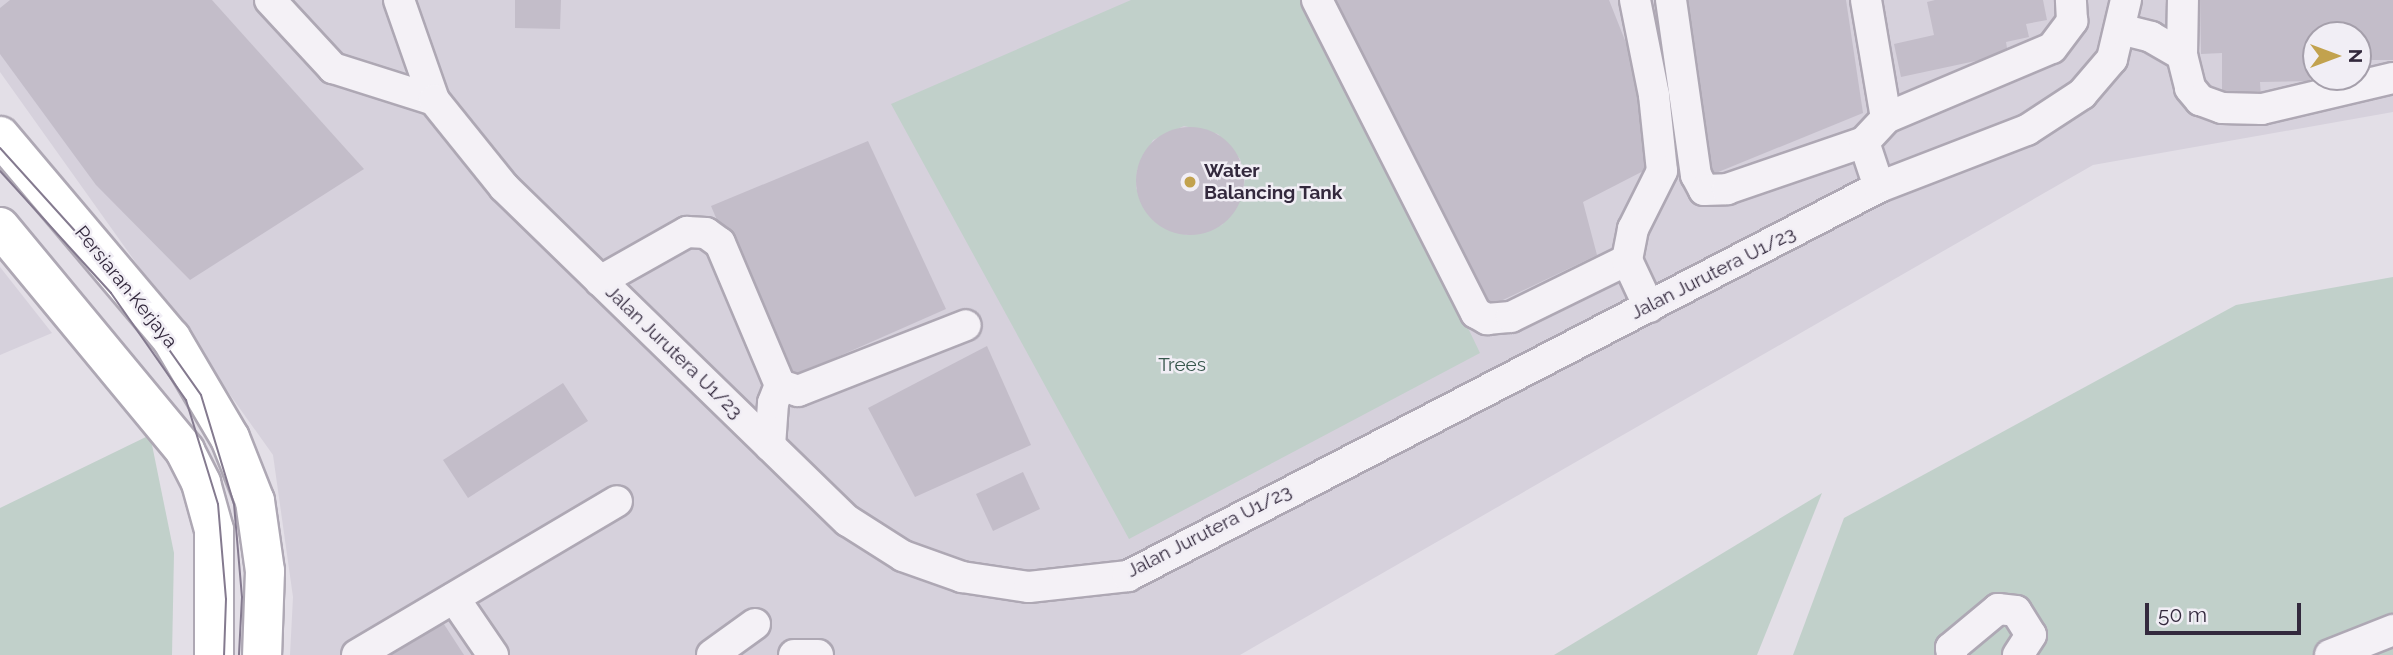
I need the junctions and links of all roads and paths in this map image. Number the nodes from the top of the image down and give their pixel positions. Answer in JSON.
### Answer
{"nodes":[{"id":1,"x":270,"y":0,"type":"edge"},
{"id":2,"x":399,"y":0,"type":"edge"},
{"id":3,"x":1317,"y":0,"type":"edge"},
{"id":4,"x":1635,"y":0,"type":"edge"},
{"id":5,"x":1671,"y":0,"type":"edge"},
{"id":6,"x":1866,"y":0,"type":"edge"},
{"id":7,"x":2071,"y":0,"type":"edge"},
{"id":8,"x":2126,"y":0,"type":"edge"},
{"id":9,"x":2183,"y":0,"type":"edge"},
{"id":10,"x":2120,"y":29,"type":"junction"},
{"id":11,"x":2182,"y":55,"type":"junction"},
{"id":12,"x":2393,"y":78,"type":"edge"},
{"id":13,"x":434,"y":100,"type":"junction"},
{"id":14,"x":1886,"y":117,"type":"junction"},
{"id":15,"x":0,"y":136,"type":"edge"},
{"id":16,"x":1864,"y":142,"type":"junction"},
{"id":17,"x":1879,"y":187,"type":"junction"},
{"id":18,"x":4,"y":242,"type":"edge"},
{"id":19,"x":1627,"y":260,"type":"junction"},
{"id":20,"x":600,"y":281,"type":"junction"},
{"id":21,"x":1649,"y":307,"type":"junction"},
{"id":22,"x":966,"y":325,"type":"dead end"},
{"id":23,"x":780,"y":385,"type":"junction"},
{"id":24,"x":770,"y":446,"type":"junction"},
{"id":25,"x":617,"y":501,"type":"dead end"},
{"id":26,"x":454,"y":597,"type":"junction"},
{"id":27,"x":755,"y":624,"type":"dead end"},
{"id":28,"x":2393,"y":630,"type":"edge"},
{"id":29,"x":214,"y":655,"type":"edge"},
{"id":30,"x":262,"y":655,"type":"edge"},
{"id":31,"x":357,"y":655,"type":"edge"},
{"id":32,"x":493,"y":655,"type":"edge"},
{"id":33,"x":712,"y":655,"type":"edge"},
{"id":34,"x":794,"y":655,"type":"edge"},
{"id":35,"x":818,"y":655,"type":"edge"},
{"id":36,"x":1952,"y":655,"type":"edge"},
{"id":37,"x":2018,"y":655,"type":"edge"},
{"id":38,"x":2330,"y":655,"type":"edge"}],
"edges":[{"from":1,"to":13,"type":"street"},
{"from":2,"to":13,"type":"street","name":"Jalan Jurutera U1/23"},
{"from":3,"to":19,"type":"street"},
{"from":4,"to":19,"type":"street"},
{"from":5,"to":16,"type":"street"},
{"from":6,"to":14,"type":"street"},
{"from":7,"to":14,"type":"street"},
{"from":8,"to":10,"type":"street","name":"Jalan Jurutera U1/23"},
{"from":9,"to":11,"type":"street"},
{"from":10,"to":11,"type":"street"},
{"from":10,"to":17,"type":"street","name":"Jalan Jurutera U1/23"},
{"from":11,"to":12,"type":"street"},
{"from":13,"to":20,"type":"street","name":"Jalan Jurutera U1/23"},
{"from":14,"to":16,"type":"street"},
{"from":15,"to":30,"type":"main road","name":"Persiaran Kerjaya"},
{"from":16,"to":17,"type":"street"},
{"from":17,"to":21,"type":"street","name":"Jalan Jurutera U1/23"},
{"from":18,"to":29,"type":"main road"},
{"from":19,"to":21,"type":"street"},
{"from":20,"to":23,"type":"street"},
{"from":20,"to":24,"type":"street","name":"Jalan Jurutera U1/23"},
{"from":21,"to":24,"type":"street","name":"Jalan Jurutera U1/23"},
{"from":22,"to":23,"type":"street"},
{"from":23,"to":24,"type":"street"},
{"from":25,"to":26,"type":"street"},
{"from":26,"to":31,"type":"street"},
{"from":26,"to":32,"type":"street"},
{"from":27,"to":33,"type":"street"},
{"from":28,"to":38,"type":"street"},
{"from":34,"to":35,"type":"street"},
{"from":36,"to":37,"type":"street"}]}
